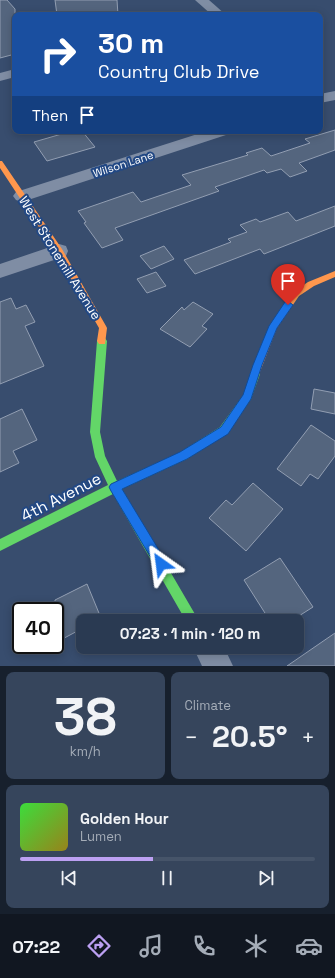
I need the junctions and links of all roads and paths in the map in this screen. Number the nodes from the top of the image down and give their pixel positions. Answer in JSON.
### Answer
{"nodes":[{"id":1,"x":201,"y":0,"type":"edge"},
{"id":2,"x":216,"y":12,"type":"edge"},
{"id":3,"x":12,"y":74,"type":"edge"},
{"id":4,"x":0,"y":77,"type":"edge"},
{"id":5,"x":335,"y":95,"type":"edge"},
{"id":6,"x":323,"y":99,"type":"edge"},
{"id":7,"x":214,"y":134,"type":"edge"},
{"id":8,"x":0,"y":163,"type":"edge"},
{"id":9,"x":22,"y":196,"type":"junction"},
{"id":10,"x":59,"y":251,"type":"junction"},
{"id":11,"x":0,"y":271,"type":"edge"},
{"id":12,"x":335,"y":274,"type":"edge"},
{"id":13,"x":115,"y":487,"type":"junction"},
{"id":14,"x":0,"y":544,"type":"edge"},
{"id":15,"x":189,"y":614,"type":"edge"},
{"id":16,"x":212,"y":654,"type":"edge"},
{"id":17,"x":218,"y":666,"type":"edge"}],
"edges":[{"from":1,"to":2,"type":"street"},
{"from":3,"to":4,"type":"street"},
{"from":5,"to":6,"type":"street"},
{"from":7,"to":9,"type":"street","name":"Wilson Lane"},
{"from":8,"to":9,"type":"street","name":"West Stonemill Avenue"},
{"from":9,"to":10,"type":"street","name":"West Stonemill Avenue"},
{"from":10,"to":11,"type":"street"},
{"from":10,"to":13,"type":"street","name":"West Stonemill Avenue"},
{"from":12,"to":13,"type":"street","name":"4th Avenue"},
{"from":13,"to":14,"type":"street","name":"4th Avenue"},
{"from":13,"to":15,"type":"street","name":"West Stonemill Avenue"},
{"from":16,"to":17,"type":"street"}]}
